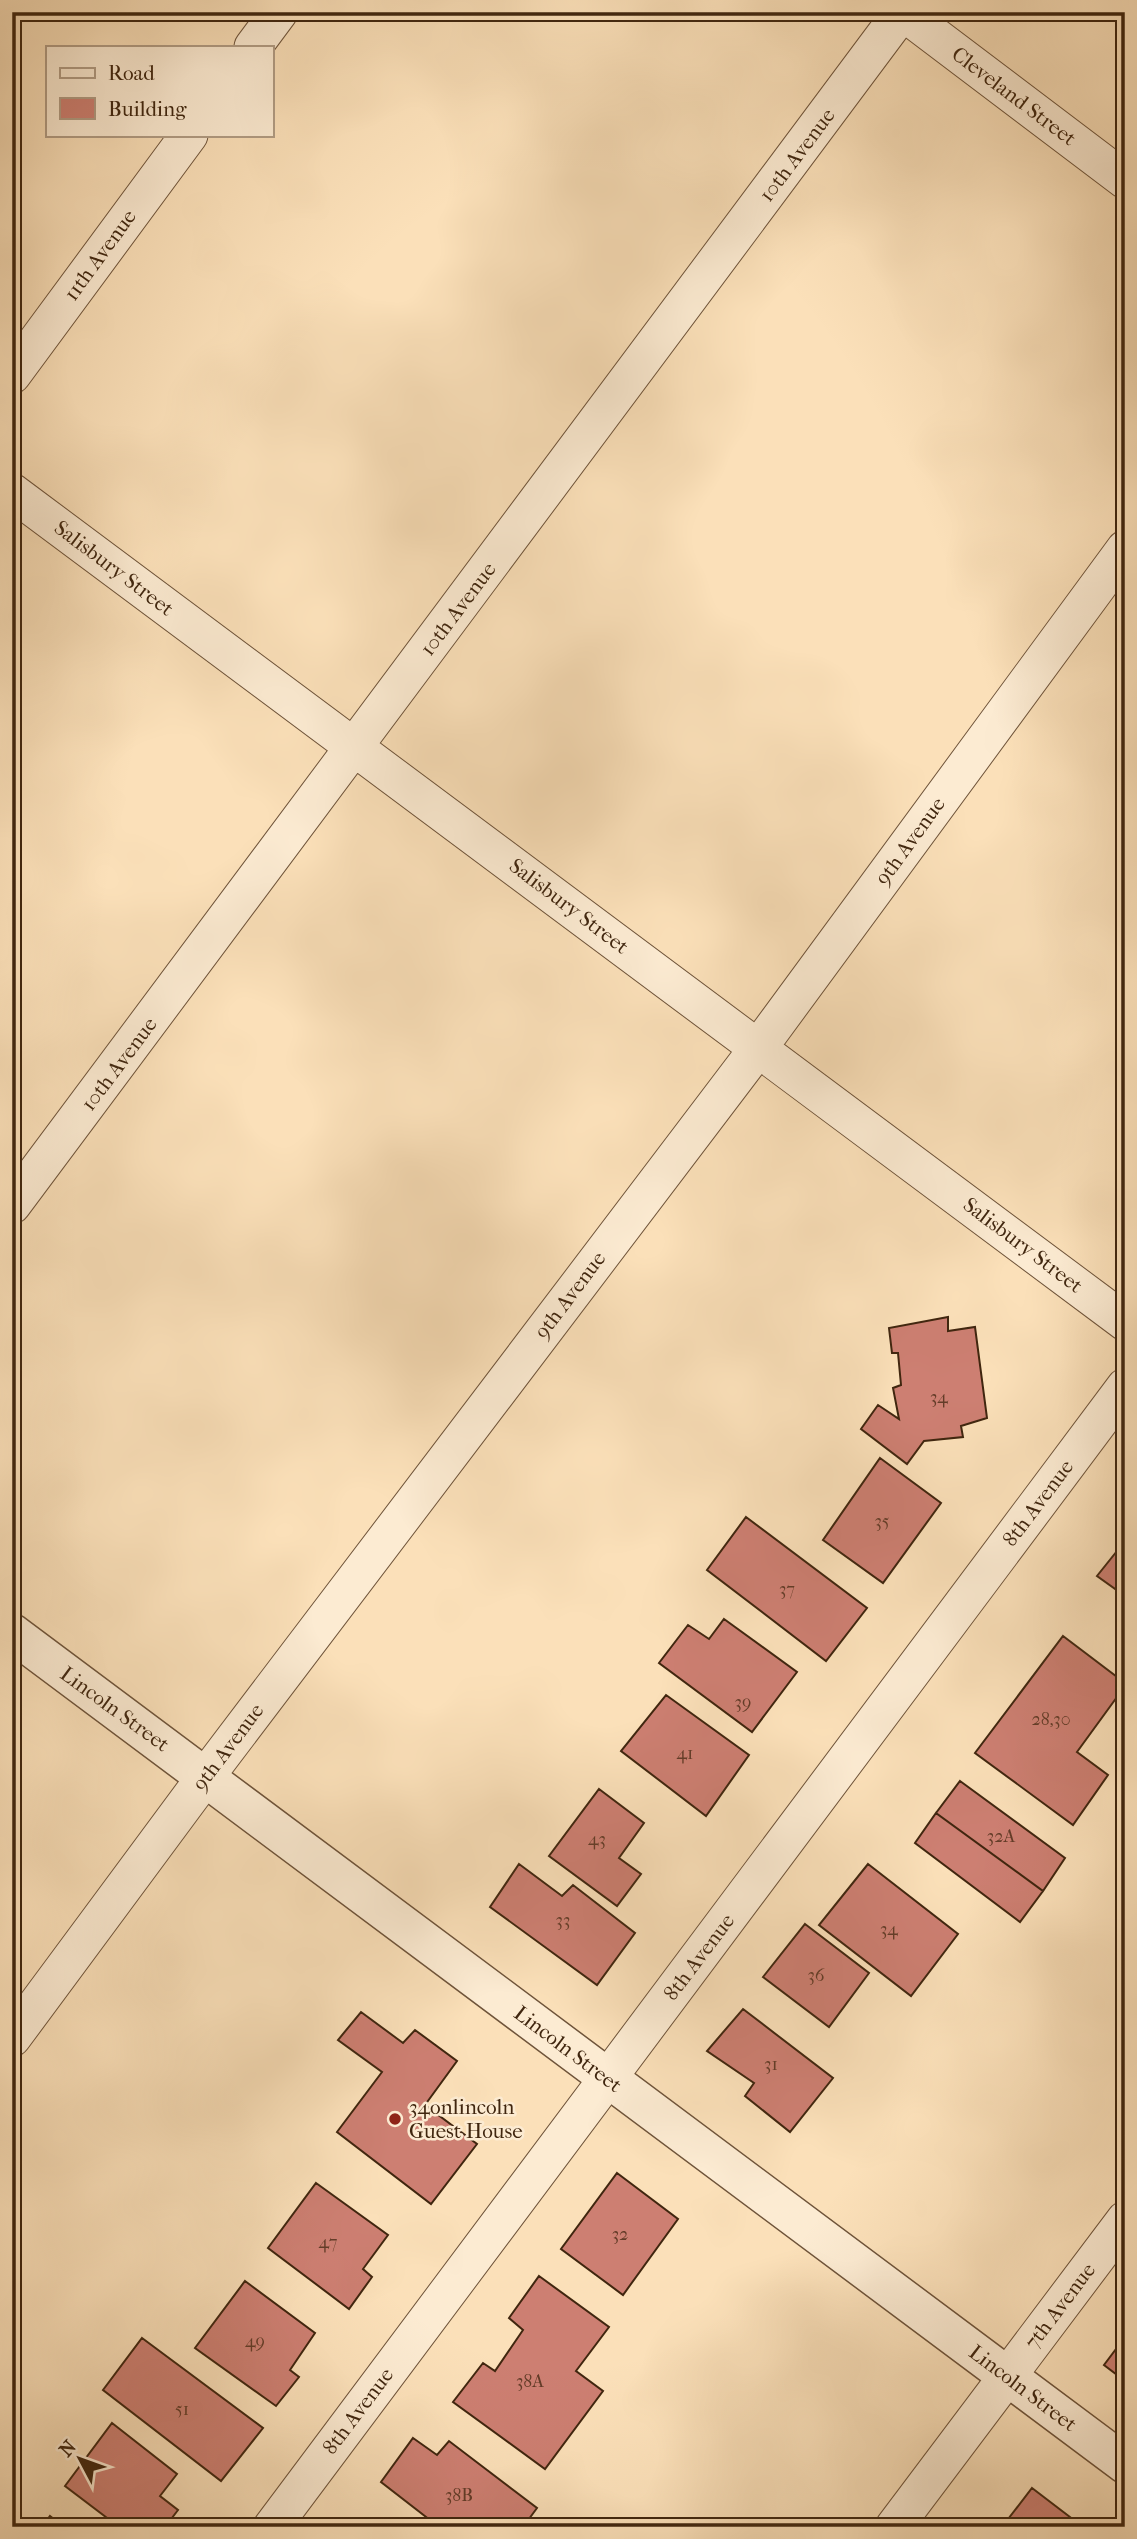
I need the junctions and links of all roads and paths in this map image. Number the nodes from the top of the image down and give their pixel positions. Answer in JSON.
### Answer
{"nodes":[{"id":1,"x":279,"y":12,"type":"edge"},
{"id":2,"x":902,"y":12,"type":"edge"},
{"id":3,"x":254,"y":46,"type":"edge"},
{"id":4,"x":187,"y":136,"type":"edge"},
{"id":5,"x":1125,"y":180,"type":"edge"},
{"id":6,"x":12,"y":375,"type":"edge"},
{"id":7,"x":12,"y":492,"type":"edge"},
{"id":8,"x":1125,"y":550,"type":"edge"},
{"id":9,"x":355,"y":747,"type":"junction"},
{"id":10,"x":759,"y":1047,"type":"junction"},
{"id":11,"x":12,"y":1206,"type":"edge"},
{"id":12,"x":1125,"y":1322,"type":"edge"},
{"id":13,"x":1125,"y":1387,"type":"edge"},
{"id":14,"x":12,"y":1633,"type":"edge"},
{"id":15,"x":206,"y":1776,"type":"junction"},
{"id":16,"x":12,"y":2038,"type":"edge"},
{"id":17,"x":607,"y":2079,"type":"junction"},
{"id":18,"x":1125,"y":2220,"type":"edge"},
{"id":19,"x":1007,"y":2377,"type":"junction"},
{"id":20,"x":1125,"y":2464,"type":"edge"},
{"id":21,"x":272,"y":2527,"type":"edge"},
{"id":22,"x":894,"y":2527,"type":"edge"}],
"edges":[{"from":1,"to":3,"type":"street"},
{"from":2,"to":5,"type":"street","name":"Cleveland Street"},
{"from":2,"to":9,"type":"street","name":"10th Avenue"},
{"from":4,"to":6,"type":"street","name":"11th Avenue"},
{"from":7,"to":9,"type":"street","name":"Salisbury Street"},
{"from":8,"to":10,"type":"street","name":"9th Avenue"},
{"from":9,"to":10,"type":"street","name":"Salisbury Street"},
{"from":9,"to":11,"type":"street","name":"10th Avenue"},
{"from":10,"to":12,"type":"street","name":"Salisbury Street"},
{"from":10,"to":15,"type":"street","name":"9th Avenue"},
{"from":13,"to":17,"type":"street","name":"8th Avenue"},
{"from":14,"to":15,"type":"street","name":"Lincoln Street"},
{"from":15,"to":16,"type":"street","name":"9th Avenue"},
{"from":15,"to":17,"type":"street","name":"Lincoln Street"},
{"from":17,"to":19,"type":"street","name":"Lincoln Street"},
{"from":17,"to":21,"type":"street","name":"8th Avenue"},
{"from":18,"to":19,"type":"street","name":"7th Avenue"},
{"from":19,"to":20,"type":"street","name":"Lincoln Street"},
{"from":19,"to":22,"type":"street","name":"7th Avenue"}]}
